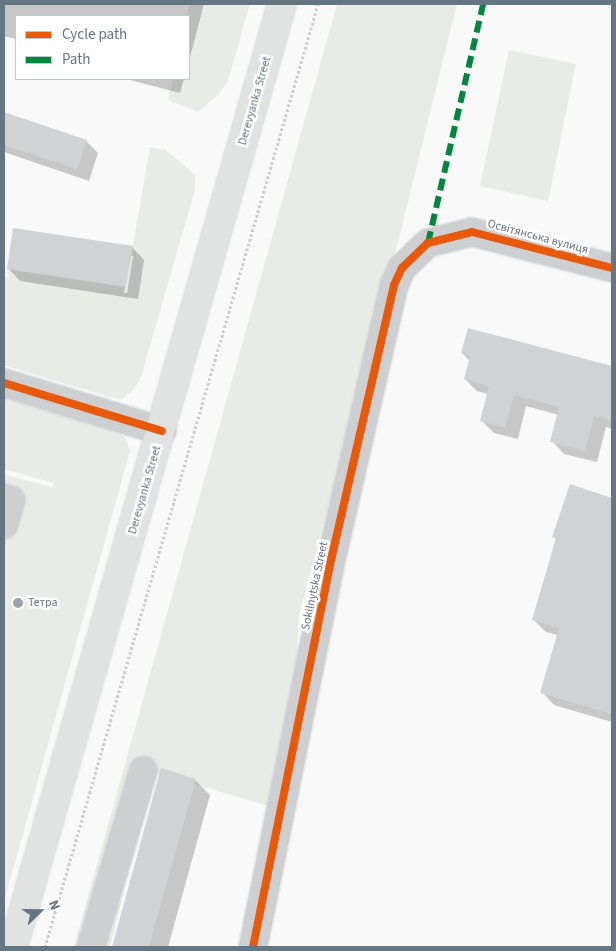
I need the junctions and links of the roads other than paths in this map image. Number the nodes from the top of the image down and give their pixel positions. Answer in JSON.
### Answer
{"nodes":[{"id":1,"x":282,"y":4,"type":"edge"},
{"id":2,"x":428,"y":242,"type":"joint"},
{"id":3,"x":612,"y":268,"type":"edge"},
{"id":4,"x":4,"y":383,"type":"edge"},
{"id":5,"x":162,"y":431,"type":"junction"},
{"id":6,"x":4,"y":498,"type":"edge"},
{"id":7,"x":4,"y":525,"type":"edge"},
{"id":8,"x":143,"y":771,"type":"dead end"},
{"id":9,"x":13,"y":947,"type":"edge"},
{"id":10,"x":91,"y":947,"type":"edge"},
{"id":11,"x":253,"y":947,"type":"edge"}],
"edges":[{"from":1,"to":5,"type":"main road","name":"Derevyanka Street"},
{"from":2,"to":3,"type":"street","name":"Освітянська вулиця"},
{"from":2,"to":11,"type":"street","name":"Sokilnytska Street"},
{"from":4,"to":5,"type":"street"},
{"from":5,"to":9,"type":"main road","name":"Derevyanka Street"},
{"from":6,"to":7,"type":"street"},
{"from":8,"to":10,"type":"street"}]}
